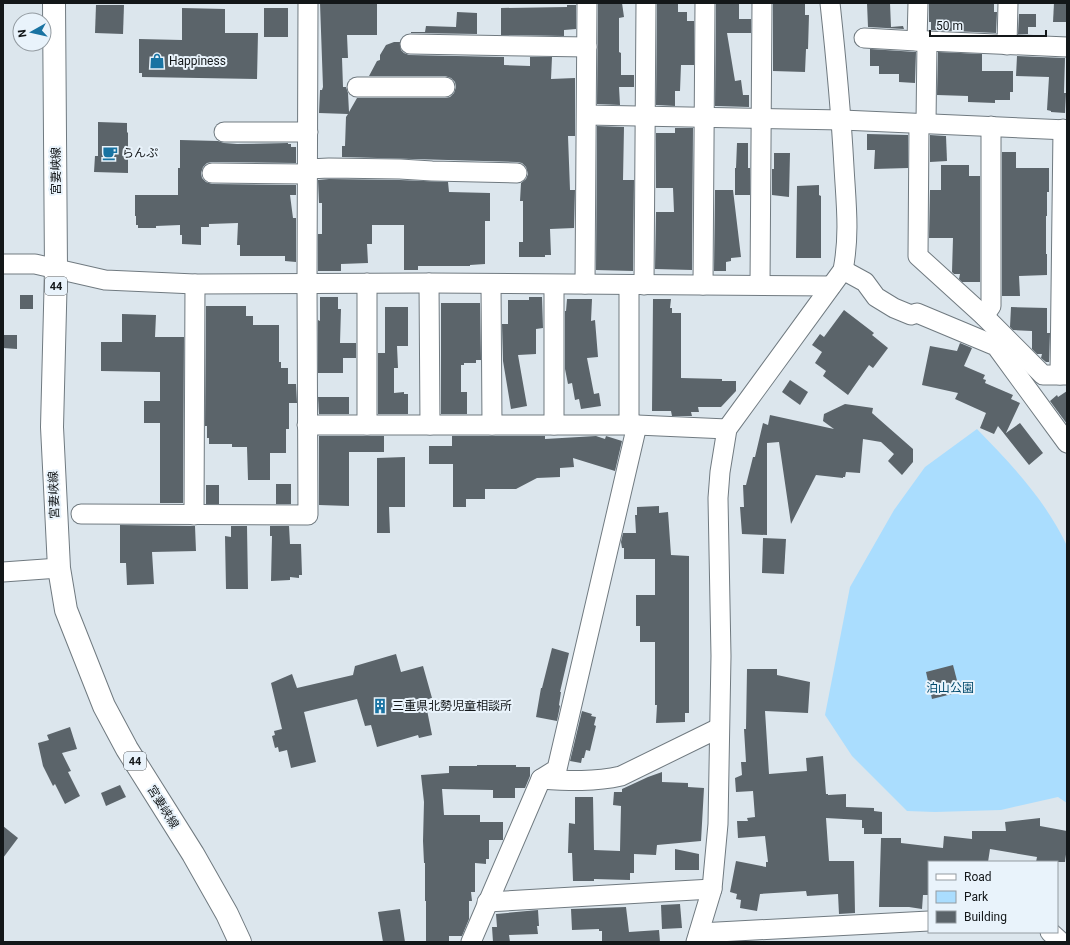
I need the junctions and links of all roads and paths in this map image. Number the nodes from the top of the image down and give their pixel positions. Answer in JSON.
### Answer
{"nodes":[{"id":1,"x":54,"y":3,"type":"edge"},
{"id":2,"x":308,"y":3,"type":"edge"},
{"id":3,"x":588,"y":3,"type":"edge"},
{"id":4,"x":646,"y":3,"type":"edge"},
{"id":5,"x":705,"y":3,"type":"edge"},
{"id":6,"x":762,"y":3,"type":"edge"},
{"id":7,"x":830,"y":3,"type":"edge"},
{"id":8,"x":918,"y":3,"type":"edge"},
{"id":9,"x":1008,"y":3,"type":"edge"},
{"id":10,"x":864,"y":38,"type":"dead end"},
{"id":11,"x":922,"y":41,"type":"junction"},
{"id":12,"x":410,"y":44,"type":"dead end"},
{"id":13,"x":1007,"y":45,"type":"junction"},
{"id":14,"x":587,"y":47,"type":"junction"},
{"id":15,"x":1067,"y":47,"type":"edge"},
{"id":16,"x":357,"y":86,"type":"dead end"},
{"id":17,"x":446,"y":87,"type":"dead end"},
{"id":18,"x":587,"y":115,"type":"junction"},
{"id":19,"x":644,"y":116,"type":"junction"},
{"id":20,"x":704,"y":116,"type":"junction"},
{"id":21,"x":761,"y":118,"type":"junction"},
{"id":22,"x":842,"y":120,"type":"junction"},
{"id":23,"x":922,"y":123,"type":"junction"},
{"id":24,"x":991,"y":126,"type":"junction"},
{"id":25,"x":1065,"y":129,"type":"edge"},
{"id":26,"x":224,"y":132,"type":"dead end"},
{"id":27,"x":308,"y":132,"type":"junction"},
{"id":28,"x":311,"y":170,"type":"junction"},
{"id":29,"x":212,"y":173,"type":"dead end"},
{"id":30,"x":517,"y":173,"type":"dead end"},
{"id":31,"x":3,"y":264,"type":"edge"},
{"id":32,"x":56,"y":270,"type":"junction"},
{"id":33,"x":843,"y":270,"type":"junction"},
{"id":34,"x":367,"y":283,"type":"junction"},
{"id":35,"x":428,"y":283,"type":"junction"},
{"id":36,"x":195,"y":284,"type":"junction"},
{"id":37,"x":307,"y":284,"type":"junction"},
{"id":38,"x":491,"y":284,"type":"junction"},
{"id":39,"x":585,"y":284,"type":"junction"},
{"id":40,"x":554,"y":285,"type":"junction"},
{"id":41,"x":636,"y":285,"type":"junction"},
{"id":42,"x":703,"y":285,"type":"junction"},
{"id":43,"x":760,"y":285,"type":"junction"},
{"id":44,"x":831,"y":286,"type":"junction"},
{"id":45,"x":984,"y":316,"type":"junction"},
{"id":46,"x":1064,"y":375,"type":"edge"},
{"id":47,"x":307,"y":425,"type":"junction"},
{"id":48,"x":367,"y":425,"type":"junction"},
{"id":49,"x":430,"y":425,"type":"junction"},
{"id":50,"x":492,"y":425,"type":"junction"},
{"id":51,"x":554,"y":425,"type":"junction"},
{"id":52,"x":633,"y":425,"type":"junction"},
{"id":53,"x":727,"y":429,"type":"junction"},
{"id":54,"x":1067,"y":443,"type":"edge"},
{"id":55,"x":81,"y":514,"type":"dead end"},
{"id":56,"x":194,"y":515,"type":"junction"},
{"id":57,"x":58,"y":568,"type":"junction"},
{"id":58,"x":3,"y":572,"type":"edge"},
{"id":59,"x":719,"y":728,"type":"junction"},
{"id":60,"x":541,"y":779,"type":"junction"},
{"id":61,"x":712,"y":889,"type":"junction"},
{"id":62,"x":487,"y":902,"type":"junction"},
{"id":63,"x":928,"y":922,"type":"edge"},
{"id":64,"x":1051,"y":933,"type":"edge"},
{"id":65,"x":698,"y":937,"type":"edge"},
{"id":66,"x":240,"y":942,"type":"edge"},
{"id":67,"x":471,"y":942,"type":"edge"},
{"id":68,"x":1061,"y":942,"type":"edge"}],
"edges":[{"from":1,"to":32,"type":"main road","name":"宮妻峡線","number":"44"},
{"from":2,"to":27,"type":"street"},
{"from":3,"to":14,"type":"street"},
{"from":4,"to":19,"type":"street"},
{"from":5,"to":20,"type":"street"},
{"from":6,"to":21,"type":"street"},
{"from":7,"to":22,"type":"street"},
{"from":8,"to":11,"type":"street"},
{"from":9,"to":13,"type":"street"},
{"from":10,"to":11,"type":"street"},
{"from":11,"to":13,"type":"street"},
{"from":11,"to":23,"type":"street"},
{"from":12,"to":14,"type":"street"},
{"from":13,"to":15,"type":"street"},
{"from":14,"to":18,"type":"street"},
{"from":16,"to":17,"type":"street"},
{"from":18,"to":19,"type":"street"},
{"from":18,"to":39,"type":"street"},
{"from":19,"to":20,"type":"street"},
{"from":19,"to":41,"type":"street"},
{"from":20,"to":21,"type":"street"},
{"from":20,"to":42,"type":"street"},
{"from":21,"to":22,"type":"street"},
{"from":21,"to":43,"type":"street"},
{"from":22,"to":23,"type":"street"},
{"from":22,"to":33,"type":"street"},
{"from":23,"to":24,"type":"street"},
{"from":23,"to":45,"type":"street"},
{"from":24,"to":25,"type":"street"},
{"from":24,"to":45,"type":"street"},
{"from":25,"to":46,"type":"street"},
{"from":26,"to":27,"type":"street"},
{"from":27,"to":28,"type":"street"},
{"from":28,"to":29,"type":"street"},
{"from":28,"to":30,"type":"street"},
{"from":28,"to":37,"type":"street"},
{"from":31,"to":32,"type":"street"},
{"from":32,"to":36,"type":"street"},
{"from":32,"to":57,"type":"main road","name":"宮妻峡線","number":"44"},
{"from":33,"to":44,"type":"street"},
{"from":33,"to":54,"type":"street"},
{"from":34,"to":35,"type":"street"},
{"from":34,"to":37,"type":"street"},
{"from":34,"to":48,"type":"street"},
{"from":35,"to":38,"type":"street"},
{"from":35,"to":49,"type":"street"},
{"from":36,"to":37,"type":"street"},
{"from":36,"to":56,"type":"street"},
{"from":37,"to":47,"type":"street"},
{"from":38,"to":40,"type":"street"},
{"from":38,"to":50,"type":"street"},
{"from":39,"to":40,"type":"street"},
{"from":39,"to":41,"type":"street"},
{"from":40,"to":51,"type":"street"},
{"from":41,"to":42,"type":"street"},
{"from":41,"to":52,"type":"street"},
{"from":42,"to":43,"type":"street"},
{"from":43,"to":44,"type":"street"},
{"from":44,"to":53,"type":"street"},
{"from":45,"to":46,"type":"street"},
{"from":47,"to":48,"type":"street"},
{"from":47,"to":56,"type":"street"},
{"from":48,"to":49,"type":"street"},
{"from":49,"to":50,"type":"street"},
{"from":50,"to":51,"type":"street"},
{"from":51,"to":52,"type":"street"},
{"from":52,"to":53,"type":"street"},
{"from":52,"to":60,"type":"street"},
{"from":53,"to":59,"type":"street"},
{"from":55,"to":56,"type":"street"},
{"from":57,"to":58,"type":"street"},
{"from":57,"to":66,"type":"main road","name":"宮妻峡線","number":"44"},
{"from":59,"to":60,"type":"street"},
{"from":59,"to":61,"type":"street"},
{"from":60,"to":62,"type":"street"},
{"from":61,"to":62,"type":"street"},
{"from":61,"to":65,"type":"street"},
{"from":62,"to":67,"type":"street"},
{"from":63,"to":65,"type":"street"},
{"from":64,"to":68,"type":"street"}]}
